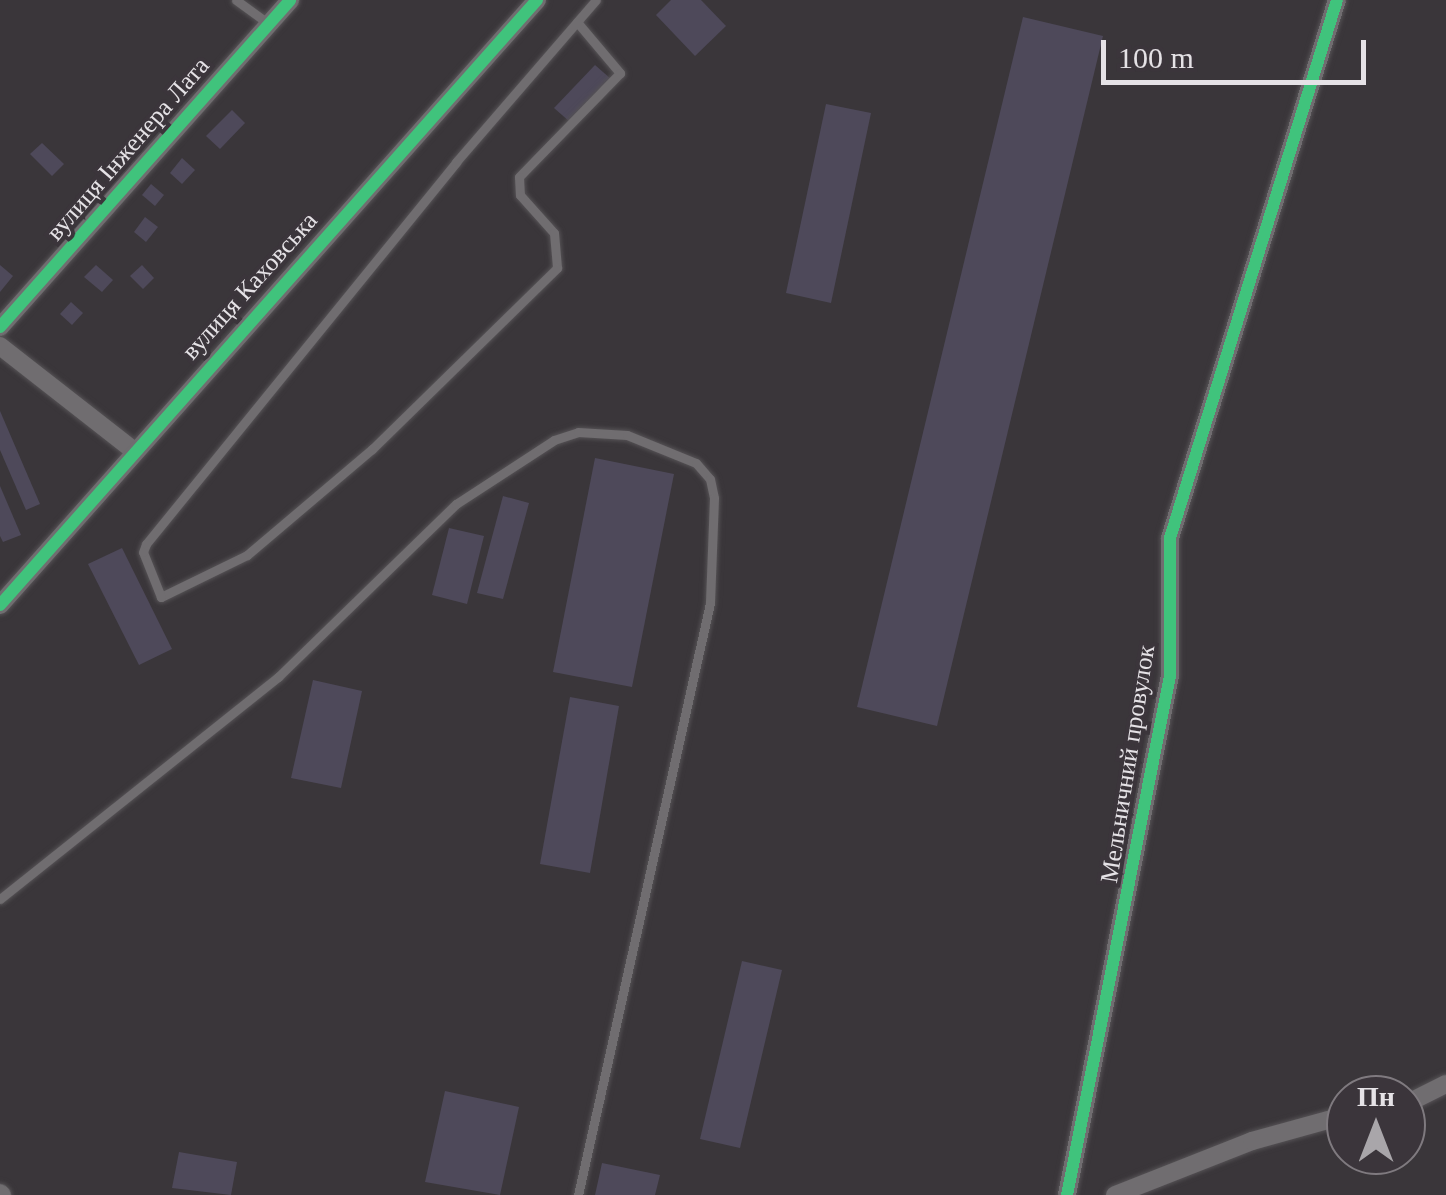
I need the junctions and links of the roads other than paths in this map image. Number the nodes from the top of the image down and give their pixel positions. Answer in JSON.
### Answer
{"nodes":[{"id":1,"x":236,"y":0,"type":"edge"},
{"id":2,"x":290,"y":0,"type":"edge"},
{"id":3,"x":537,"y":0,"type":"edge"},
{"id":4,"x":596,"y":0,"type":"edge"},
{"id":5,"x":1337,"y":0,"type":"edge"},
{"id":6,"x":266,"y":22,"type":"junction"},
{"id":7,"x":577,"y":22,"type":"junction"},
{"id":8,"x":0,"y":327,"type":"edge"},
{"id":9,"x":0,"y":346,"type":"edge"},
{"id":10,"x":133,"y":450,"type":"junction"},
{"id":11,"x":0,"y":605,"type":"edge"},
{"id":12,"x":0,"y":899,"type":"edge"},
{"id":13,"x":1326,"y":1121,"type":"edge"},
{"id":14,"x":578,"y":1195,"type":"edge"},
{"id":15,"x":1067,"y":1195,"type":"edge"},
{"id":16,"x":1115,"y":1195,"type":"edge"}],
"edges":[{"from":1,"to":6,"type":"lane"},
{"from":2,"to":6,"type":"street","name":"вулиця Інженера Лата"},
{"from":3,"to":10,"type":"street","name":"вулиця Каховська"},
{"from":4,"to":7,"type":"lane"},
{"from":5,"to":15,"type":"street","name":"Мельничний провулок"},
{"from":6,"to":8,"type":"street","name":"вулиця Інженера Лата"},
{"from":7,"to":7,"type":"lane"},
{"from":9,"to":10,"type":"street"},
{"from":10,"to":11,"type":"street","name":"вулиця Каховська"},
{"from":12,"to":14,"type":"lane"},
{"from":13,"to":16,"type":"street"}]}
